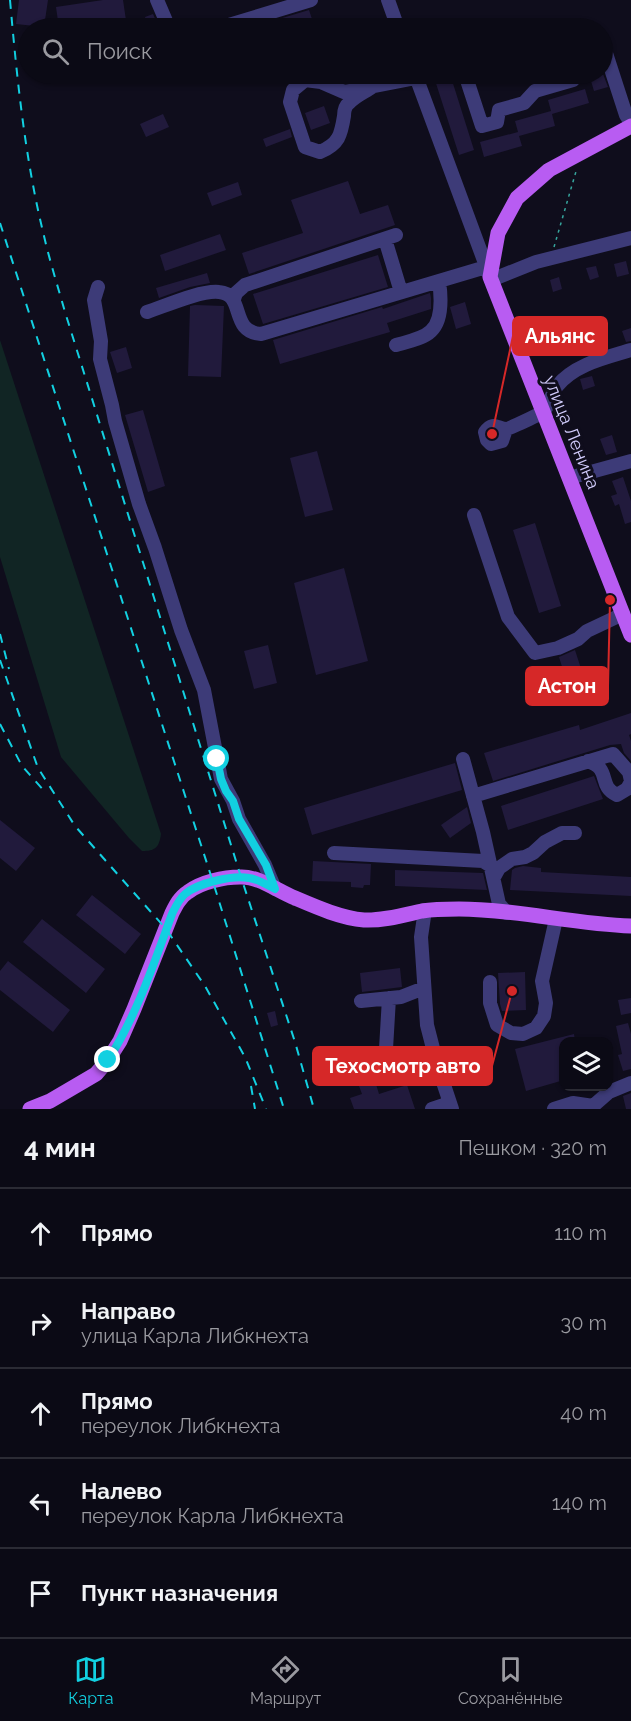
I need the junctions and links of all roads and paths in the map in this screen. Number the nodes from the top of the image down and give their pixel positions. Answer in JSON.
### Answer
{"nodes":[{"id":1,"x":157,"y":0,"type":"edge"},
{"id":2,"x":311,"y":0,"type":"edge"},
{"id":3,"x":388,"y":0,"type":"edge"},
{"id":4,"x":165,"y":18,"type":"edge"},
{"id":5,"x":252,"y":18,"type":"edge"},
{"id":6,"x":394,"y":18,"type":"edge"},
{"id":7,"x":613,"y":73,"type":"edge"},
{"id":8,"x":300,"y":84,"type":"edge"},
{"id":9,"x":326,"y":84,"type":"edge"},
{"id":10,"x":384,"y":84,"type":"edge"},
{"id":11,"x":419,"y":84,"type":"edge"},
{"id":12,"x":468,"y":84,"type":"edge"},
{"id":13,"x":559,"y":84,"type":"edge"},
{"id":14,"x":372,"y":87,"type":"junction"},
{"id":15,"x":631,"y":125,"type":"edge"},
{"id":16,"x":582,"y":152,"type":"junction"},
{"id":17,"x":631,"y":238,"type":"edge"},
{"id":18,"x":550,"y":259,"type":"junction"},
{"id":19,"x":489,"y":274,"type":"junction"},
{"id":20,"x":439,"y":281,"type":"junction"},
{"id":21,"x":98,"y":287,"type":"dead end"},
{"id":22,"x":401,"y":292,"type":"junction"},
{"id":23,"x":234,"y":299,"type":"junction"},
{"id":24,"x":147,"y":312,"type":"dead end"},
{"id":25,"x":396,"y":345,"type":"dead end"},
{"id":26,"x":631,"y":350,"type":"edge"},
{"id":27,"x":543,"y":412,"type":"junction"},
{"id":28,"x":506,"y":429,"type":"dead end"},
{"id":29,"x":631,"y":461,"type":"edge"},
{"id":30,"x":569,"y":478,"type":"junction"},
{"id":31,"x":474,"y":515,"type":"dead end"},
{"id":32,"x":623,"y":614,"type":"junction"},
{"id":33,"x":631,"y":635,"type":"edge"},
{"id":34,"x":463,"y":759,"type":"dead end"},
{"id":35,"x":588,"y":761,"type":"junction"},
{"id":36,"x":631,"y":782,"type":"edge"},
{"id":37,"x":473,"y":796,"type":"junction"},
{"id":38,"x":574,"y":832,"type":"dead end"},
{"id":39,"x":334,"y":853,"type":"dead end"},
{"id":40,"x":492,"y":872,"type":"junction"},
{"id":41,"x":275,"y":889,"type":"junction"},
{"id":42,"x":425,"y":910,"type":"junction"},
{"id":43,"x":507,"y":913,"type":"junction"},
{"id":44,"x":556,"y":919,"type":"junction"},
{"id":45,"x":631,"y":926,"type":"edge"},
{"id":46,"x":490,"y":982,"type":"dead end"},
{"id":47,"x":424,"y":988,"type":"junction"},
{"id":48,"x":389,"y":998,"type":"junction"},
{"id":49,"x":361,"y":1001,"type":"dead end"},
{"id":50,"x":386,"y":1050,"type":"dead end"},
{"id":51,"x":631,"y":1083,"type":"edge"},
{"id":52,"x":451,"y":1106,"type":"edge"},
{"id":53,"x":594,"y":1107,"type":"edge"},
{"id":54,"x":30,"y":1109,"type":"edge"},
{"id":55,"x":432,"y":1109,"type":"edge"},
{"id":56,"x":554,"y":1109,"type":"edge"}],
"edges":[{"from":1,"to":4,"type":"street"},
{"from":2,"to":5,"type":"street"},
{"from":3,"to":6,"type":"street"},
{"from":7,"to":15,"type":"street"},
{"from":8,"to":14,"type":"street"},
{"from":9,"to":14,"type":"street"},
{"from":10,"to":14,"type":"street"},
{"from":11,"to":19,"type":"street","name":"улица Ленина"},
{"from":12,"to":13,"type":"street"},
{"from":15,"to":16,"type":"main road"},
{"from":16,"to":18,"type":"path"},
{"from":16,"to":19,"type":"main road"},
{"from":17,"to":18,"type":"street"},
{"from":18,"to":19,"type":"street"},
{"from":19,"to":20,"type":"street"},
{"from":19,"to":27,"type":"main road","name":"улица Ленина"},
{"from":20,"to":22,"type":"street"},
{"from":20,"to":25,"type":"street"},
{"from":21,"to":41,"type":"street"},
{"from":22,"to":23,"type":"street"},
{"from":22,"to":23,"type":"street"},
{"from":23,"to":24,"type":"street"},
{"from":26,"to":27,"type":"street"},
{"from":27,"to":28,"type":"street"},
{"from":27,"to":30,"type":"main road","name":"улица Ленина"},
{"from":29,"to":30,"type":"street"},
{"from":30,"to":32,"type":"main road","name":"улица Ленина"},
{"from":31,"to":32,"type":"street"},
{"from":32,"to":33,"type":"main road","name":"улица Ленина"},
{"from":34,"to":37,"type":"street"},
{"from":35,"to":36,"type":"street"},
{"from":35,"to":36,"type":"street"},
{"from":35,"to":37,"type":"street"},
{"from":37,"to":40,"type":"street"},
{"from":38,"to":40,"type":"street"},
{"from":39,"to":40,"type":"street"},
{"from":40,"to":43,"type":"street"},
{"from":41,"to":42,"type":"main road"},
{"from":41,"to":54,"type":"main road"},
{"from":42,"to":43,"type":"main road"},
{"from":42,"to":47,"type":"street"},
{"from":43,"to":44,"type":"main road"},
{"from":44,"to":45,"type":"main road"},
{"from":44,"to":46,"type":"street"},
{"from":47,"to":48,"type":"street"},
{"from":47,"to":52,"type":"street"},
{"from":48,"to":49,"type":"street"},
{"from":48,"to":50,"type":"street"},
{"from":51,"to":53,"type":"street"},
{"from":52,"to":55,"type":"street"},
{"from":53,"to":56,"type":"street"}]}
